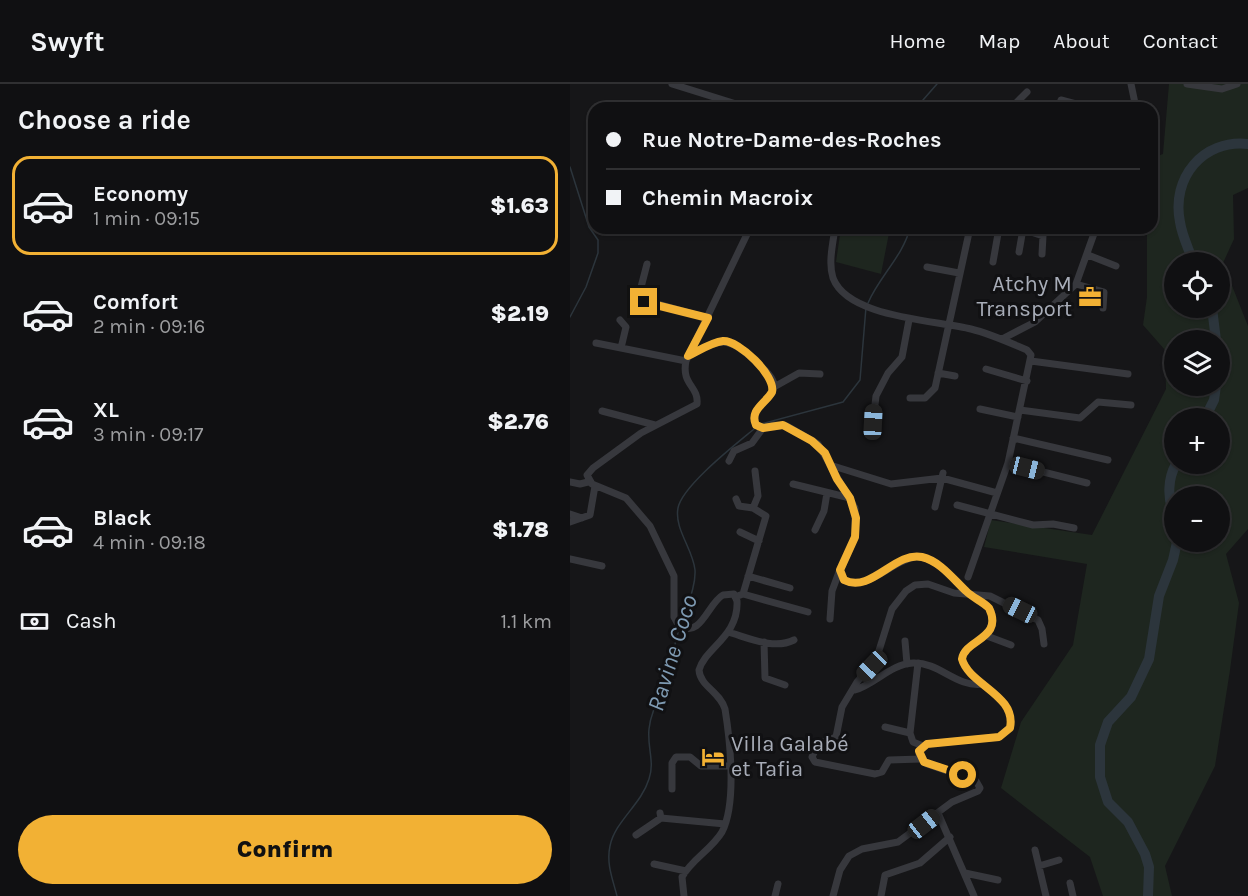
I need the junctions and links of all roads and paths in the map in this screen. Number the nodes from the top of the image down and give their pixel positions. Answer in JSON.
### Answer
{"nodes":[{"id":1,"x":672,"y":84,"type":"edge"},
{"id":2,"x":1131,"y":84,"type":"edge"},
{"id":3,"x":1187,"y":84,"type":"edge"},
{"id":4,"x":1237,"y":84,"type":"edge"},
{"id":5,"x":1027,"y":92,"type":"dead end"},
{"id":6,"x":1060,"y":100,"type":"dead end"},
{"id":7,"x":730,"y":102,"type":"edge"},
{"id":8,"x":1017,"y":102,"type":"edge"},
{"id":9,"x":1068,"y":102,"type":"edge"},
{"id":10,"x":1135,"y":102,"type":"edge"},
{"id":11,"x":747,"y":234,"type":"edge"},
{"id":12,"x":834,"y":234,"type":"edge"},
{"id":13,"x":969,"y":234,"type":"edge"},
{"id":14,"x":998,"y":234,"type":"edge"},
{"id":15,"x":1021,"y":234,"type":"edge"},
{"id":16,"x":1037,"y":234,"type":"edge"},
{"id":17,"x":1094,"y":234,"type":"edge"},
{"id":18,"x":1019,"y":252,"type":"dead end"},
{"id":19,"x":1042,"y":254,"type":"dead end"},
{"id":20,"x":1088,"y":255,"type":"junction"},
{"id":21,"x":993,"y":262,"type":"dead end"},
{"id":22,"x":647,"y":264,"type":"dead end"},
{"id":23,"x":1116,"y":266,"type":"dead end"},
{"id":24,"x":927,"y":267,"type":"dead end"},
{"id":25,"x":959,"y":273,"type":"junction"},
{"id":26,"x":1077,"y":284,"type":"junction"},
{"id":27,"x":1103,"y":308,"type":"dead end"},
{"id":28,"x":708,"y":318,"type":"junction"},
{"id":29,"x":909,"y":320,"type":"junction"},
{"id":30,"x":620,"y":321,"type":"dead end"},
{"id":31,"x":947,"y":324,"type":"junction"},
{"id":32,"x":1002,"y":339,"type":"junction"},
{"id":33,"x":596,"y":343,"type":"dead end"},
{"id":34,"x":621,"y":348,"type":"junction"},
{"id":35,"x":687,"y":358,"type":"junction"},
{"id":36,"x":1031,"y":361,"type":"junction"},
{"id":37,"x":986,"y":369,"type":"dead end"},
{"id":38,"x":938,"y":373,"type":"junction"},
{"id":39,"x":1128,"y":374,"type":"dead end"},
{"id":40,"x":820,"y":375,"type":"dead end"},
{"id":41,"x":955,"y":376,"type":"dead end"},
{"id":42,"x":1027,"y":381,"type":"junction"},
{"id":43,"x":774,"y":387,"type":"junction"},
{"id":44,"x":910,"y":399,"type":"dead end"},
{"id":45,"x":1131,"y":405,"type":"dead end"},
{"id":46,"x":980,"y":409,"type":"dead end"},
{"id":47,"x":602,"y":411,"type":"dead end"},
{"id":48,"x":1019,"y":414,"type":"junction"},
{"id":49,"x":873,"y":422,"type":"dead end"},
{"id":50,"x":655,"y":425,"type":"junction"},
{"id":51,"x":763,"y":428,"type":"junction"},
{"id":52,"x":1013,"y":438,"type":"junction"},
{"id":53,"x":1108,"y":460,"type":"dead end"},
{"id":54,"x":729,"y":461,"type":"dead end"},
{"id":55,"x":1008,"y":463,"type":"junction"},
{"id":56,"x":831,"y":465,"type":"junction"},
{"id":57,"x":755,"y":471,"type":"dead end"},
{"id":58,"x":942,"y":475,"type":"junction"},
{"id":59,"x":570,"y":482,"type":"edge"},
{"id":60,"x":1087,"y":483,"type":"dead end"},
{"id":61,"x":592,"y":484,"type":"junction"},
{"id":62,"x":793,"y":484,"type":"dead end"},
{"id":63,"x":997,"y":493,"type":"junction"},
{"id":64,"x":826,"y":494,"type":"junction"},
{"id":65,"x":850,"y":498,"type":"junction"},
{"id":66,"x":735,"y":499,"type":"dead end"},
{"id":67,"x":957,"y":505,"type":"dead end"},
{"id":68,"x":935,"y":507,"type":"dead end"},
{"id":69,"x":753,"y":508,"type":"junction"},
{"id":70,"x":570,"y":514,"type":"edge"},
{"id":71,"x":989,"y":515,"type":"junction"},
{"id":72,"x":582,"y":518,"type":"junction"},
{"id":73,"x":570,"y":522,"type":"edge"},
{"id":74,"x":1074,"y":528,"type":"dead end"},
{"id":75,"x":815,"y":530,"type":"dead end"},
{"id":76,"x":740,"y":532,"type":"dead end"},
{"id":77,"x":759,"y":542,"type":"junction"},
{"id":78,"x":570,"y":559,"type":"edge"},
{"id":79,"x":602,"y":566,"type":"dead end"},
{"id":80,"x":840,"y":570,"type":"junction"},
{"id":81,"x":748,"y":576,"type":"junction"},
{"id":82,"x":968,"y":577,"type":"dead end"},
{"id":83,"x":790,"y":588,"type":"dead end"},
{"id":84,"x":968,"y":593,"type":"junction"},
{"id":85,"x":739,"y":595,"type":"junction"},
{"id":86,"x":808,"y":612,"type":"dead end"},
{"id":87,"x":830,"y":619,"type":"dead end"},
{"id":88,"x":728,"y":632,"type":"junction"},
{"id":89,"x":987,"y":636,"type":"junction"},
{"id":90,"x":794,"y":640,"type":"dead end"},
{"id":91,"x":905,"y":641,"type":"dead end"},
{"id":92,"x":764,"y":642,"type":"junction"},
{"id":93,"x":1044,"y":644,"type":"dead end"},
{"id":94,"x":1011,"y":645,"type":"dead end"},
{"id":95,"x":918,"y":663,"type":"junction"},
{"id":96,"x":907,"y":664,"type":"junction"},
{"id":97,"x":983,"y":684,"type":"junction"},
{"id":98,"x":785,"y":685,"type":"dead end"},
{"id":99,"x":855,"y":690,"type":"junction"},
{"id":100,"x":885,"y":727,"type":"dead end"},
{"id":101,"x":910,"y":733,"type":"junction"},
{"id":102,"x":923,"y":746,"type":"junction"},
{"id":103,"x":921,"y":759,"type":"junction"},
{"id":104,"x":729,"y":766,"type":"junction"},
{"id":105,"x":672,"y":789,"type":"dead end"},
{"id":106,"x":938,"y":813,"type":"junction"},
{"id":107,"x":725,"y":824,"type":"junction"},
{"id":108,"x":636,"y":835,"type":"dead end"},
{"id":109,"x":950,"y":837,"type":"junction"},
{"id":110,"x":1035,"y":850,"type":"dead end"},
{"id":111,"x":1059,"y":860,"type":"dead end"},
{"id":112,"x":654,"y":864,"type":"dead end"},
{"id":113,"x":1039,"y":866,"type":"junction"},
{"id":114,"x":686,"y":871,"type":"junction"},
{"id":115,"x":965,"y":873,"type":"junction"},
{"id":116,"x":999,"y":880,"type":"dead end"},
{"id":117,"x":1070,"y":883,"type":"dead end"},
{"id":118,"x":778,"y":884,"type":"dead end"},
{"id":119,"x":682,"y":895,"type":"edge"},
{"id":120,"x":776,"y":896,"type":"edge"},
{"id":121,"x":833,"y":896,"type":"edge"},
{"id":122,"x":881,"y":896,"type":"edge"},
{"id":123,"x":974,"y":896,"type":"edge"},
{"id":124,"x":1046,"y":896,"type":"edge"},
{"id":125,"x":1073,"y":896,"type":"edge"}],
"edges":[{"from":1,"to":7,"type":"street"},
{"from":2,"to":10,"type":"street"},
{"from":3,"to":4,"type":"street"},
{"from":5,"to":8,"type":"street"},
{"from":6,"to":9,"type":"street"},
{"from":11,"to":28,"type":"street"},
{"from":12,"to":29,"type":"street"},
{"from":13,"to":25,"type":"street"},
{"from":14,"to":21,"type":"street"},
{"from":15,"to":18,"type":"street"},
{"from":16,"to":19,"type":"street"},
{"from":17,"to":20,"type":"street"},
{"from":20,"to":23,"type":"street"},
{"from":20,"to":26,"type":"street"},
{"from":22,"to":28,"type":"street"},
{"from":24,"to":25,"type":"street"},
{"from":25,"to":31,"type":"street"},
{"from":26,"to":27,"type":"street"},
{"from":26,"to":32,"type":"street"},
{"from":28,"to":35,"type":"street"},
{"from":29,"to":31,"type":"street"},
{"from":29,"to":49,"type":"street"},
{"from":30,"to":34,"type":"street"},
{"from":31,"to":32,"type":"street"},
{"from":31,"to":38,"type":"street"},
{"from":32,"to":36,"type":"street"},
{"from":33,"to":34,"type":"street"},
{"from":34,"to":35,"type":"street"},
{"from":35,"to":43,"type":"street"},
{"from":35,"to":50,"type":"street"},
{"from":36,"to":39,"type":"street"},
{"from":36,"to":42,"type":"street"},
{"from":37,"to":42,"type":"street"},
{"from":38,"to":41,"type":"street"},
{"from":38,"to":44,"type":"street"},
{"from":40,"to":43,"type":"street"},
{"from":42,"to":48,"type":"street"},
{"from":43,"to":51,"type":"street"},
{"from":45,"to":48,"type":"street"},
{"from":46,"to":48,"type":"street"},
{"from":47,"to":50,"type":"street"},
{"from":48,"to":52,"type":"street"},
{"from":50,"to":61,"type":"street"},
{"from":51,"to":54,"type":"street"},
{"from":51,"to":56,"type":"street"},
{"from":52,"to":53,"type":"street"},
{"from":52,"to":55,"type":"street"},
{"from":55,"to":60,"type":"street"},
{"from":55,"to":63,"type":"street"},
{"from":56,"to":58,"type":"street"},
{"from":56,"to":65,"type":"street"},
{"from":57,"to":69,"type":"street"},
{"from":58,"to":63,"type":"street"},
{"from":58,"to":68,"type":"street"},
{"from":59,"to":61,"type":"street"},
{"from":61,"to":72,"type":"street"},
{"from":61,"to":85,"type":"street"},
{"from":62,"to":64,"type":"street"},
{"from":63,"to":71,"type":"street"},
{"from":64,"to":65,"type":"street"},
{"from":64,"to":75,"type":"street"},
{"from":65,"to":80,"type":"street"},
{"from":66,"to":69,"type":"street"},
{"from":67,"to":71,"type":"street"},
{"from":69,"to":77,"type":"street"},
{"from":70,"to":72,"type":"street"},
{"from":71,"to":74,"type":"street"},
{"from":71,"to":82,"type":"street"},
{"from":72,"to":73,"type":"street"},
{"from":76,"to":77,"type":"street"},
{"from":77,"to":81,"type":"street"},
{"from":78,"to":79,"type":"street"},
{"from":80,"to":84,"type":"street"},
{"from":80,"to":87,"type":"street"},
{"from":81,"to":83,"type":"street"},
{"from":81,"to":85,"type":"street"},
{"from":84,"to":89,"type":"street"},
{"from":84,"to":93,"type":"street"},
{"from":84,"to":99,"type":"street"},
{"from":85,"to":86,"type":"street"},
{"from":85,"to":88,"type":"street"},
{"from":88,"to":92,"type":"street"},
{"from":88,"to":104,"type":"street"},
{"from":89,"to":94,"type":"street"},
{"from":89,"to":97,"type":"street"},
{"from":90,"to":92,"type":"street"},
{"from":91,"to":96,"type":"street"},
{"from":92,"to":98,"type":"street"},
{"from":95,"to":96,"type":"street"},
{"from":95,"to":97,"type":"street"},
{"from":95,"to":101,"type":"street"},
{"from":96,"to":99,"type":"street"},
{"from":97,"to":102,"type":"street"},
{"from":99,"to":103,"type":"street"},
{"from":100,"to":101,"type":"street"},
{"from":101,"to":102,"type":"street"},
{"from":102,"to":103,"type":"street"},
{"from":103,"to":106,"type":"street"},
{"from":104,"to":105,"type":"street"},
{"from":104,"to":107,"type":"street"},
{"from":106,"to":109,"type":"street"},
{"from":106,"to":121,"type":"street"},
{"from":107,"to":108,"type":"street"},
{"from":107,"to":114,"type":"street"},
{"from":109,"to":115,"type":"street"},
{"from":109,"to":122,"type":"street"},
{"from":110,"to":113,"type":"street"},
{"from":111,"to":113,"type":"street"},
{"from":112,"to":114,"type":"street"},
{"from":113,"to":124,"type":"street"},
{"from":114,"to":119,"type":"street"},
{"from":115,"to":116,"type":"street"},
{"from":115,"to":123,"type":"street"},
{"from":117,"to":125,"type":"street"},
{"from":118,"to":120,"type":"street"}]}
